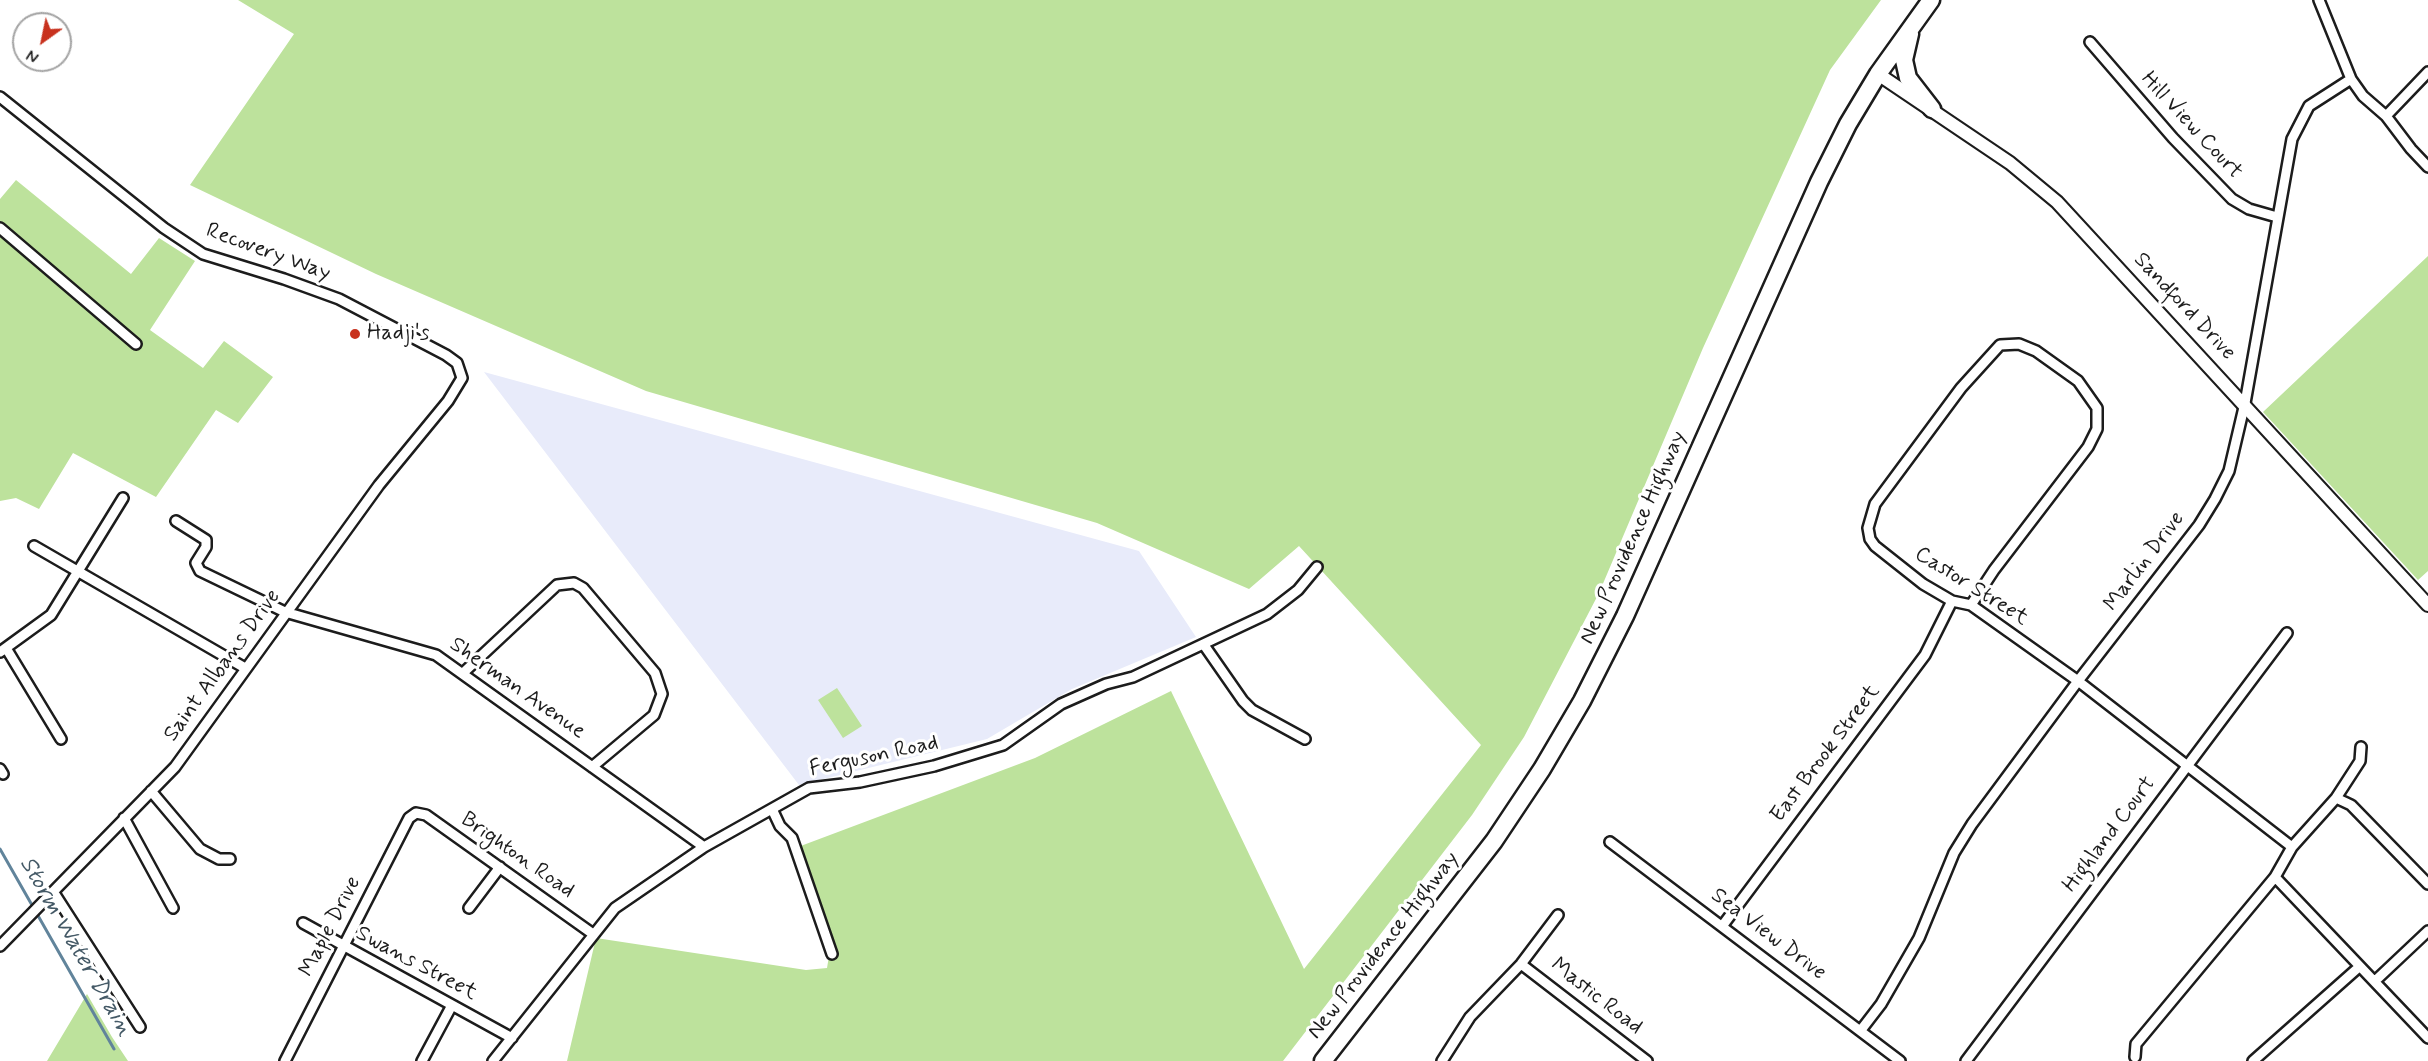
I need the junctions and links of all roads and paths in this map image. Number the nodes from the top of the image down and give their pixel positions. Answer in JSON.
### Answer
{"nodes":[{"id":1,"x":1931,"y":0,"type":"edge"},
{"id":2,"x":2319,"y":0,"type":"edge"},
{"id":3,"x":1913,"y":24,"type":"junction"},
{"id":4,"x":2090,"y":42,"type":"dead end"},
{"id":5,"x":2428,"y":72,"type":"edge"},
{"id":6,"x":1878,"y":74,"type":"junction"},
{"id":7,"x":2351,"y":79,"type":"junction"},
{"id":8,"x":0,"y":97,"type":"edge"},
{"id":9,"x":1932,"y":109,"type":"junction"},
{"id":10,"x":2386,"y":116,"type":"junction"},
{"id":11,"x":2428,"y":166,"type":"edge"},
{"id":12,"x":2277,"y":217,"type":"junction"},
{"id":13,"x":0,"y":228,"type":"edge"},
{"id":14,"x":136,"y":344,"type":"dead end"},
{"id":15,"x":457,"y":390,"type":"joint"},
{"id":16,"x":2245,"y":403,"type":"junction"},
{"id":17,"x":123,"y":498,"type":"dead end"},
{"id":18,"x":176,"y":521,"type":"dead end"},
{"id":19,"x":34,"y":546,"type":"dead end"},
{"id":20,"x":1317,"y":567,"type":"dead end"},
{"id":21,"x":78,"y":570,"type":"junction"},
{"id":22,"x":1952,"y":601,"type":"junction"},
{"id":23,"x":1971,"y":605,"type":"junction"},
{"id":24,"x":2428,"y":605,"type":"edge"},
{"id":25,"x":285,"y":612,"type":"junction"},
{"id":26,"x":2287,"y":633,"type":"dead end"},
{"id":27,"x":1204,"y":645,"type":"junction"},
{"id":28,"x":3,"y":650,"type":"edge"},
{"id":29,"x":245,"y":668,"type":"junction"},
{"id":30,"x":463,"y":673,"type":"junction"},
{"id":31,"x":2078,"y":681,"type":"junction"},
{"id":32,"x":61,"y":739,"type":"dead end"},
{"id":33,"x":1305,"y":739,"type":"dead end"},
{"id":34,"x":2361,"y":747,"type":"dead end"},
{"id":35,"x":2186,"y":766,"type":"junction"},
{"id":36,"x":592,"y":767,"type":"junction"},
{"id":37,"x":151,"y":791,"type":"junction"},
{"id":38,"x":2336,"y":798,"type":"junction"},
{"id":39,"x":771,"y":808,"type":"junction"},
{"id":40,"x":416,"y":813,"type":"joint"},
{"id":41,"x":124,"y":818,"type":"junction"},
{"id":42,"x":1610,"y":842,"type":"dead end"},
{"id":43,"x":704,"y":847,"type":"junction"},
{"id":44,"x":2292,"y":847,"type":"junction"},
{"id":45,"x":230,"y":859,"type":"dead end"},
{"id":46,"x":500,"y":867,"type":"junction"},
{"id":47,"x":2275,"y":877,"type":"junction"},
{"id":48,"x":2428,"y":884,"type":"edge"},
{"id":49,"x":54,"y":893,"type":"junction"},
{"id":50,"x":173,"y":908,"type":"dead end"},
{"id":51,"x":469,"y":908,"type":"dead end"},
{"id":52,"x":1558,"y":915,"type":"dead end"},
{"id":53,"x":303,"y":923,"type":"dead end"},
{"id":54,"x":1723,"y":925,"type":"junction"},
{"id":55,"x":2428,"y":931,"type":"edge"},
{"id":56,"x":593,"y":934,"type":"junction"},
{"id":57,"x":0,"y":946,"type":"edge"},
{"id":58,"x":343,"y":947,"type":"junction"},
{"id":59,"x":832,"y":954,"type":"dead end"},
{"id":60,"x":1521,"y":964,"type":"junction"},
{"id":61,"x":2359,"y":967,"type":"junction"},
{"id":62,"x":2375,"y":981,"type":"junction"},
{"id":63,"x":452,"y":1005,"type":"junction"},
{"id":64,"x":140,"y":1028,"type":"dead end"},
{"id":65,"x":1861,"y":1030,"type":"junction"},
{"id":66,"x":512,"y":1038,"type":"junction"},
{"id":67,"x":2428,"y":1038,"type":"edge"},
{"id":68,"x":2135,"y":1057,"type":"dead end"},
{"id":69,"x":285,"y":1061,"type":"edge"},
{"id":70,"x":422,"y":1061,"type":"edge"},
{"id":71,"x":493,"y":1061,"type":"edge"},
{"id":72,"x":1323,"y":1061,"type":"edge"},
{"id":73,"x":1442,"y":1061,"type":"edge"},
{"id":74,"x":1647,"y":1061,"type":"edge"},
{"id":75,"x":1900,"y":1061,"type":"edge"},
{"id":76,"x":1966,"y":1061,"type":"edge"},
{"id":77,"x":2253,"y":1061,"type":"edge"}],
"edges":[{"from":1,"to":3,"type":"highway","name":"New Providence Highway"},
{"from":2,"to":7,"type":"street"},
{"from":3,"to":6,"type":"highway","name":"New Providence Highway"},
{"from":3,"to":9,"type":"highway"},
{"from":4,"to":12,"type":"street","name":"Hill View Court"},
{"from":5,"to":10,"type":"street"},
{"from":6,"to":9,"type":"street","name":"Sandford Drive"},
{"from":6,"to":72,"type":"highway","name":"New Providence Highway"},
{"from":7,"to":10,"type":"street"},
{"from":7,"to":12,"type":"street","name":"Marlin Drive"},
{"from":8,"to":15,"type":"street","name":"Recovery Way"},
{"from":9,"to":16,"type":"street","name":"Sandford Drive"},
{"from":10,"to":11,"type":"street"},
{"from":12,"to":16,"type":"street","name":"Marlin Drive"},
{"from":13,"to":14,"type":"street"},
{"from":15,"to":25,"type":"street","name":"Saint Albans Drive"},
{"from":16,"to":24,"type":"street","name":"Sandford Drive"},
{"from":16,"to":31,"type":"street","name":"Marlin Drive"},
{"from":17,"to":21,"type":"street"},
{"from":18,"to":25,"type":"street","name":"Sherman Avenue"},
{"from":19,"to":21,"type":"street"},
{"from":20,"to":27,"type":"street","name":"Ferguson Road"},
{"from":21,"to":28,"type":"street"},
{"from":21,"to":29,"type":"street"},
{"from":22,"to":23,"type":"street","name":"Castor Street"},
{"from":22,"to":23,"type":"street","name":"Castor Street"},
{"from":22,"to":54,"type":"street","name":"East Brook Street"},
{"from":23,"to":31,"type":"street","name":"Castor Street"},
{"from":25,"to":29,"type":"street","name":"Saint Albans Drive"},
{"from":25,"to":30,"type":"street","name":"Sherman Avenue"},
{"from":26,"to":35,"type":"street","name":"Highland Court"},
{"from":27,"to":33,"type":"street"},
{"from":27,"to":39,"type":"street","name":"Ferguson Road"},
{"from":28,"to":32,"type":"street"},
{"from":29,"to":37,"type":"street","name":"Saint Albans Drive"},
{"from":30,"to":36,"type":"street","name":"Sherman Avenue"},
{"from":30,"to":36,"type":"street"},
{"from":31,"to":35,"type":"street","name":"Castor Street"},
{"from":31,"to":65,"type":"street","name":"Marlin Drive"},
{"from":34,"to":38,"type":"street"},
{"from":35,"to":44,"type":"street","name":"Castor Street"},
{"from":35,"to":76,"type":"street","name":"Highland Court"},
{"from":36,"to":43,"type":"street","name":"Sherman Avenue"},
{"from":37,"to":41,"type":"street","name":"Saint Albans Drive"},
{"from":37,"to":45,"type":"street"},
{"from":38,"to":44,"type":"street"},
{"from":38,"to":48,"type":"street"},
{"from":39,"to":43,"type":"street","name":"Ferguson Road"},
{"from":39,"to":59,"type":"street"},
{"from":40,"to":46,"type":"street","name":"Brighton Road"},
{"from":40,"to":58,"type":"street","name":"Maple Drive"},
{"from":41,"to":49,"type":"street","name":"Saint Albans Drive"},
{"from":41,"to":50,"type":"street"},
{"from":42,"to":54,"type":"street","name":"Sea View Drive"},
{"from":43,"to":56,"type":"street","name":"Ferguson Road"},
{"from":44,"to":47,"type":"street"},
{"from":46,"to":51,"type":"street"},
{"from":46,"to":56,"type":"street","name":"Brighton Road"},
{"from":47,"to":61,"type":"street"},
{"from":47,"to":68,"type":"street"},
{"from":49,"to":57,"type":"street","name":"Saint Albans Drive"},
{"from":49,"to":64,"type":"street"},
{"from":52,"to":60,"type":"street"},
{"from":53,"to":58,"type":"street","name":"Swans Street"},
{"from":54,"to":65,"type":"street","name":"Sea View Drive"},
{"from":55,"to":62,"type":"street"},
{"from":56,"to":66,"type":"street","name":"Ferguson Road"},
{"from":58,"to":63,"type":"street","name":"Swans Street"},
{"from":58,"to":69,"type":"street","name":"Maple Drive"},
{"from":60,"to":73,"type":"street"},
{"from":60,"to":74,"type":"street","name":"Mastic Road"},
{"from":61,"to":62,"type":"street"},
{"from":61,"to":77,"type":"street"},
{"from":62,"to":67,"type":"street"},
{"from":63,"to":66,"type":"street","name":"Swans Street"},
{"from":63,"to":70,"type":"street"},
{"from":65,"to":75,"type":"street","name":"Sea View Drive"},
{"from":66,"to":71,"type":"street","name":"Ferguson Road"}]}
